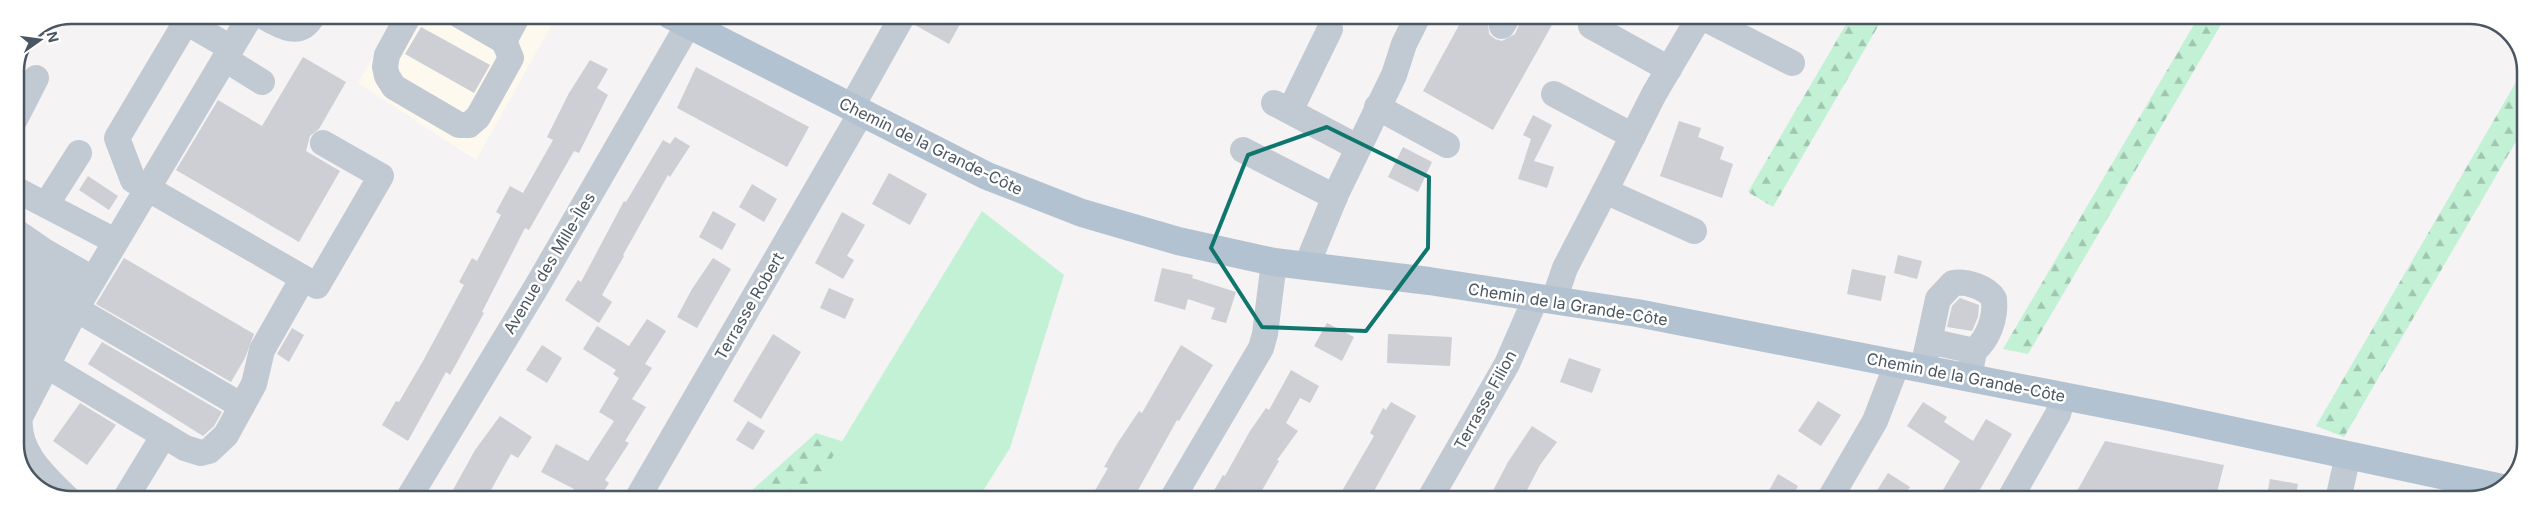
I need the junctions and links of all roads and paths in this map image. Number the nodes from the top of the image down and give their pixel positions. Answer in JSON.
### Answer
{"nodes":[{"id":1,"x":185,"y":24,"type":"edge"},
{"id":2,"x":189,"y":24,"type":"edge"},
{"id":3,"x":246,"y":24,"type":"edge"},
{"id":4,"x":275,"y":24,"type":"edge"},
{"id":5,"x":306,"y":24,"type":"edge"},
{"id":6,"x":404,"y":24,"type":"edge"},
{"id":7,"x":413,"y":24,"type":"edge"},
{"id":8,"x":475,"y":24,"type":"edge"},
{"id":9,"x":513,"y":24,"type":"edge"},
{"id":10,"x":677,"y":24,"type":"edge"},
{"id":11,"x":687,"y":24,"type":"edge"},
{"id":12,"x":899,"y":24,"type":"edge"},
{"id":13,"x":1414,"y":24,"type":"edge"},
{"id":14,"x":1695,"y":24,"type":"edge"},
{"id":15,"x":1716,"y":24,"type":"edge"},
{"id":16,"x":1591,"y":26,"type":"dead end"},
{"id":17,"x":1330,"y":29,"type":"dead end"},
{"id":18,"x":504,"y":41,"type":"junction"},
{"id":19,"x":228,"y":54,"type":"junction"},
{"id":20,"x":1792,"y":63,"type":"dead end"},
{"id":21,"x":1669,"y":69,"type":"junction"},
{"id":22,"x":36,"y":78,"type":"dead end"},
{"id":23,"x":262,"y":82,"type":"dead end"},
{"id":24,"x":1554,"y":94,"type":"dead end"},
{"id":25,"x":24,"y":101,"type":"edge"},
{"id":26,"x":1377,"y":107,"type":"junction"},
{"id":27,"x":856,"y":111,"type":"junction"},
{"id":28,"x":1633,"y":136,"type":"junction"},
{"id":29,"x":323,"y":143,"type":"dead end"},
{"id":30,"x":1447,"y":145,"type":"dead end"},
{"id":31,"x":1357,"y":147,"type":"junction"},
{"id":32,"x":1243,"y":150,"type":"dead end"},
{"id":33,"x":79,"y":153,"type":"dead end"},
{"id":34,"x":147,"y":188,"type":"junction"},
{"id":35,"x":1605,"y":191,"type":"junction"},
{"id":36,"x":24,"y":194,"type":"edge"},
{"id":37,"x":1335,"y":197,"type":"junction"},
{"id":38,"x":46,"y":205,"type":"junction"},
{"id":39,"x":1694,"y":231,"type":"dead end"},
{"id":40,"x":24,"y":237,"type":"edge"},
{"id":41,"x":115,"y":241,"type":"junction"},
{"id":42,"x":1274,"y":262,"type":"junction"},
{"id":43,"x":24,"y":267,"type":"edge"},
{"id":44,"x":1309,"y":267,"type":"junction"},
{"id":45,"x":302,"y":278,"type":"junction"},
{"id":46,"x":24,"y":289,"type":"edge"},
{"id":47,"x":1544,"y":299,"type":"junction"},
{"id":48,"x":76,"y":309,"type":"junction"},
{"id":49,"x":24,"y":311,"type":"edge"},
{"id":50,"x":1929,"y":341,"type":"junction"},
{"id":51,"x":24,"y":343,"type":"edge"},
{"id":52,"x":1974,"y":351,"type":"junction"},
{"id":53,"x":24,"y":366,"type":"edge"},
{"id":54,"x":1909,"y":366,"type":"junction"},
{"id":55,"x":43,"y":370,"type":"junction"},
{"id":56,"x":1969,"y":377,"type":"junction"},
{"id":57,"x":2063,"y":396,"type":"junction"},
{"id":58,"x":24,"y":405,"type":"edge"},
{"id":59,"x":242,"y":406,"type":"junction"},
{"id":60,"x":164,"y":435,"type":"junction"},
{"id":61,"x":24,"y":451,"type":"edge"},
{"id":62,"x":2348,"y":455,"type":"junction"},
{"id":63,"x":28,"y":464,"type":"edge"},
{"id":64,"x":2492,"y":486,"type":"edge"},
{"id":65,"x":57,"y":489,"type":"edge"},
{"id":66,"x":130,"y":491,"type":"edge"},
{"id":67,"x":413,"y":491,"type":"edge"},
{"id":68,"x":642,"y":491,"type":"edge"},
{"id":69,"x":1177,"y":491,"type":"edge"},
{"id":70,"x":1434,"y":491,"type":"edge"},
{"id":71,"x":1834,"y":491,"type":"edge"},
{"id":72,"x":2014,"y":491,"type":"edge"},
{"id":73,"x":2340,"y":491,"type":"edge"}],
"edges":[{"from":1,"to":34,"type":"street"},
{"from":2,"to":19,"type":"street"},
{"from":3,"to":19,"type":"street"},
{"from":4,"to":5,"type":"street"},
{"from":6,"to":18,"type":"street"},
{"from":7,"to":18,"type":"street"},
{"from":8,"to":18,"type":"street"},
{"from":9,"to":18,"type":"street"},
{"from":10,"to":67,"type":"street","name":"Avenue des Mille-Îles"},
{"from":11,"to":27,"type":"main road","name":"Chemin de la Grande-Côte"},
{"from":12,"to":27,"type":"street","name":"Terrasse Robert"},
{"from":13,"to":26,"type":"street"},
{"from":14,"to":21,"type":"street","name":"Terrasse Filion"},
{"from":15,"to":20,"type":"street"},
{"from":16,"to":21,"type":"street"},
{"from":17,"to":31,"type":"street"},
{"from":19,"to":23,"type":"street"},
{"from":19,"to":34,"type":"street"},
{"from":21,"to":28,"type":"street","name":"Terrasse Filion"},
{"from":22,"to":25,"type":"street"},
{"from":24,"to":28,"type":"street"},
{"from":26,"to":30,"type":"street"},
{"from":26,"to":31,"type":"street"},
{"from":27,"to":42,"type":"main road","name":"Chemin de la Grande-Côte"},
{"from":27,"to":68,"type":"street","name":"Terrasse Robert"},
{"from":28,"to":35,"type":"street","name":"Terrasse Filion"},
{"from":29,"to":45,"type":"street"},
{"from":31,"to":37,"type":"street"},
{"from":32,"to":37,"type":"street"},
{"from":33,"to":38,"type":"street"},
{"from":34,"to":41,"type":"street"},
{"from":34,"to":45,"type":"street"},
{"from":35,"to":39,"type":"street"},
{"from":35,"to":47,"type":"street","name":"Terrasse Filion"},
{"from":36,"to":38,"type":"street"},
{"from":37,"to":44,"type":"street"},
{"from":38,"to":41,"type":"street"},
{"from":40,"to":48,"type":"street"},
{"from":41,"to":48,"type":"street"},
{"from":42,"to":44,"type":"main road","name":"Chemin de la Grande-Côte"},
{"from":42,"to":69,"type":"street"},
{"from":43,"to":48,"type":"street"},
{"from":44,"to":47,"type":"main road","name":"Chemin de la Grande-Côte"},
{"from":45,"to":59,"type":"street"},
{"from":46,"to":48,"type":"street"},
{"from":47,"to":54,"type":"main road","name":"Chemin de la Grande-Côte"},
{"from":47,"to":70,"type":"street","name":"Terrasse Filion"},
{"from":48,"to":49,"type":"street"},
{"from":48,"to":55,"type":"street"},
{"from":48,"to":59,"type":"street"},
{"from":50,"to":52,"type":"street"},
{"from":50,"to":52,"type":"street"},
{"from":50,"to":54,"type":"street"},
{"from":51,"to":55,"type":"street"},
{"from":52,"to":56,"type":"street"},
{"from":53,"to":55,"type":"street"},
{"from":54,"to":56,"type":"main road","name":"Chemin de la Grande-Côte"},
{"from":54,"to":71,"type":"street"},
{"from":55,"to":58,"type":"street"},
{"from":55,"to":60,"type":"street"},
{"from":56,"to":57,"type":"main road","name":"Chemin de la Grande-Côte"},
{"from":57,"to":62,"type":"main road","name":"Chemin de la Grande-Côte"},
{"from":57,"to":72,"type":"street"},
{"from":59,"to":60,"type":"street"},
{"from":60,"to":66,"type":"street"},
{"from":61,"to":63,"type":"street"},
{"from":62,"to":64,"type":"main road","name":"Chemin de la Grande-Côte"},
{"from":62,"to":73,"type":"street"},
{"from":63,"to":65,"type":"street"}]}
